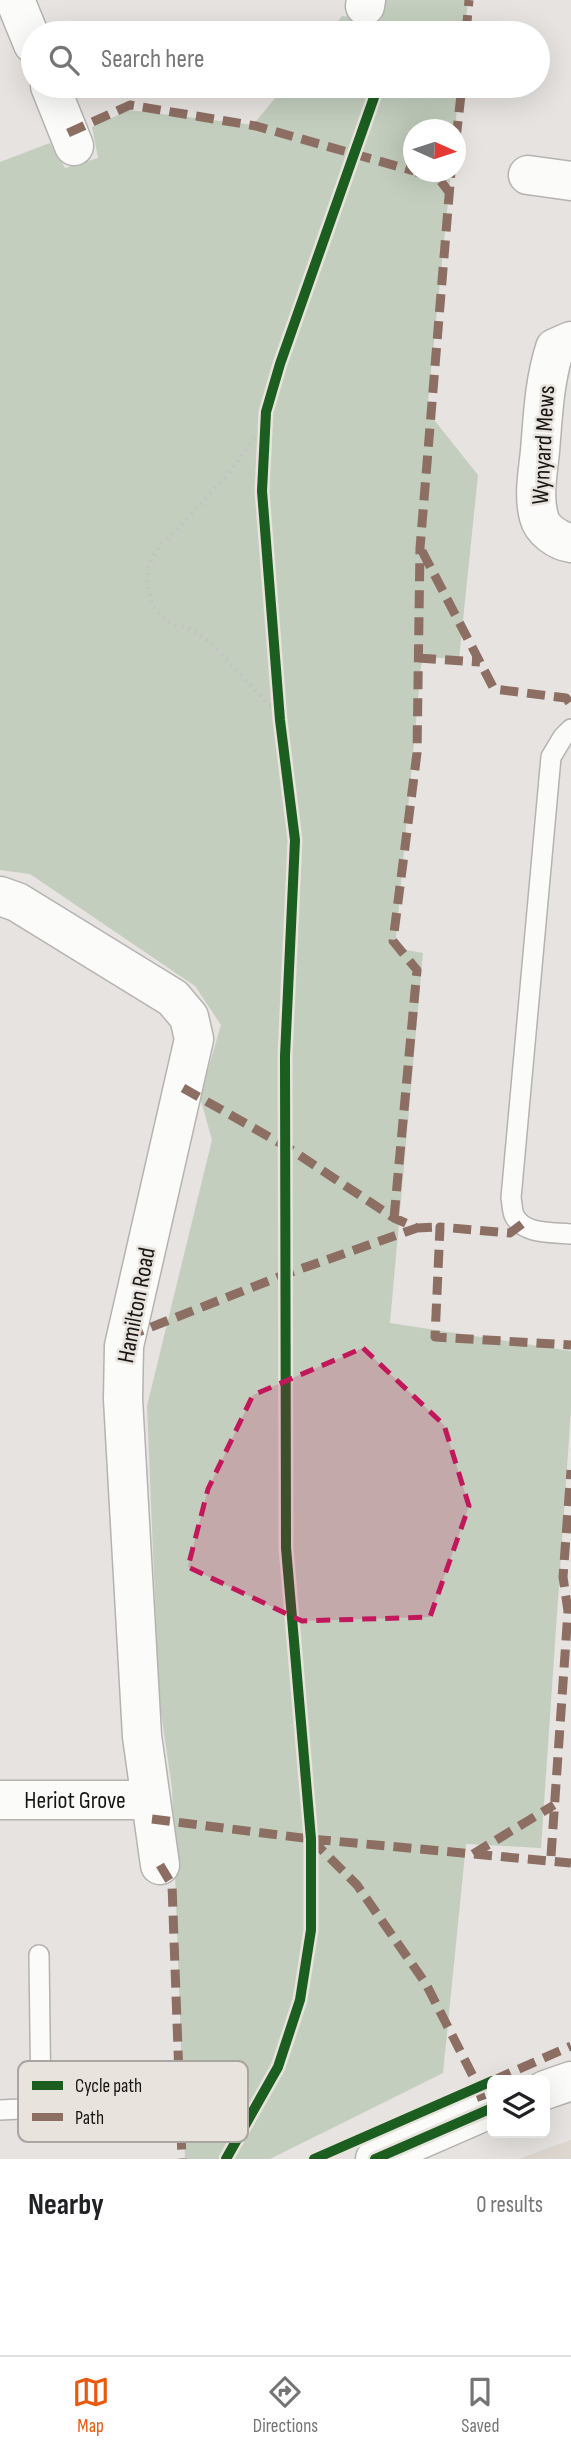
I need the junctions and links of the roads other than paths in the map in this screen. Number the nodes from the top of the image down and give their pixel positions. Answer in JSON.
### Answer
{"nodes":[{"id":1,"x":15,"y":0,"type":"edge"},
{"id":2,"x":24,"y":21,"type":"edge"},
{"id":3,"x":59,"y":98,"type":"edge"},
{"id":4,"x":74,"y":146,"type":"dead end"},
{"id":5,"x":528,"y":175,"type":"dead end"},
{"id":6,"x":571,"y":176,"type":"edge"},
{"id":7,"x":571,"y":341,"type":"edge"},
{"id":8,"x":571,"y":543,"type":"edge"},
{"id":9,"x":571,"y":729,"type":"edge"},
{"id":10,"x":0,"y":896,"type":"edge"},
{"id":11,"x":571,"y":1234,"type":"edge"},
{"id":12,"x":0,"y":1800,"type":"edge"},
{"id":13,"x":150,"y":1800,"type":"junction"},
{"id":14,"x":160,"y":1864,"type":"dead end"},
{"id":15,"x":39,"y":1955,"type":"dead end"},
{"id":16,"x":40,"y":2061,"type":"edge"},
{"id":17,"x":571,"y":2081,"type":"edge"},
{"id":18,"x":550,"y":2088,"type":"edge"},
{"id":19,"x":18,"y":2109,"type":"edge"},
{"id":20,"x":0,"y":2110,"type":"edge"},
{"id":21,"x":487,"y":2110,"type":"edge"},
{"id":22,"x":375,"y":2159,"type":"edge"}],
"edges":[{"from":1,"to":2,"type":"street"},
{"from":3,"to":4,"type":"street"},
{"from":5,"to":6,"type":"street"},
{"from":7,"to":8,"type":"street","name":"Wynyard Mews"},
{"from":9,"to":11,"type":"lane"},
{"from":10,"to":13,"type":"street","name":"Hamilton Road"},
{"from":12,"to":13,"type":"street","name":"Heriot Grove"},
{"from":13,"to":14,"type":"street","name":"Hamilton Road"},
{"from":15,"to":16,"type":"lane"},
{"from":17,"to":18,"type":"street"},
{"from":19,"to":20,"type":"lane"},
{"from":21,"to":22,"type":"street"}]}
